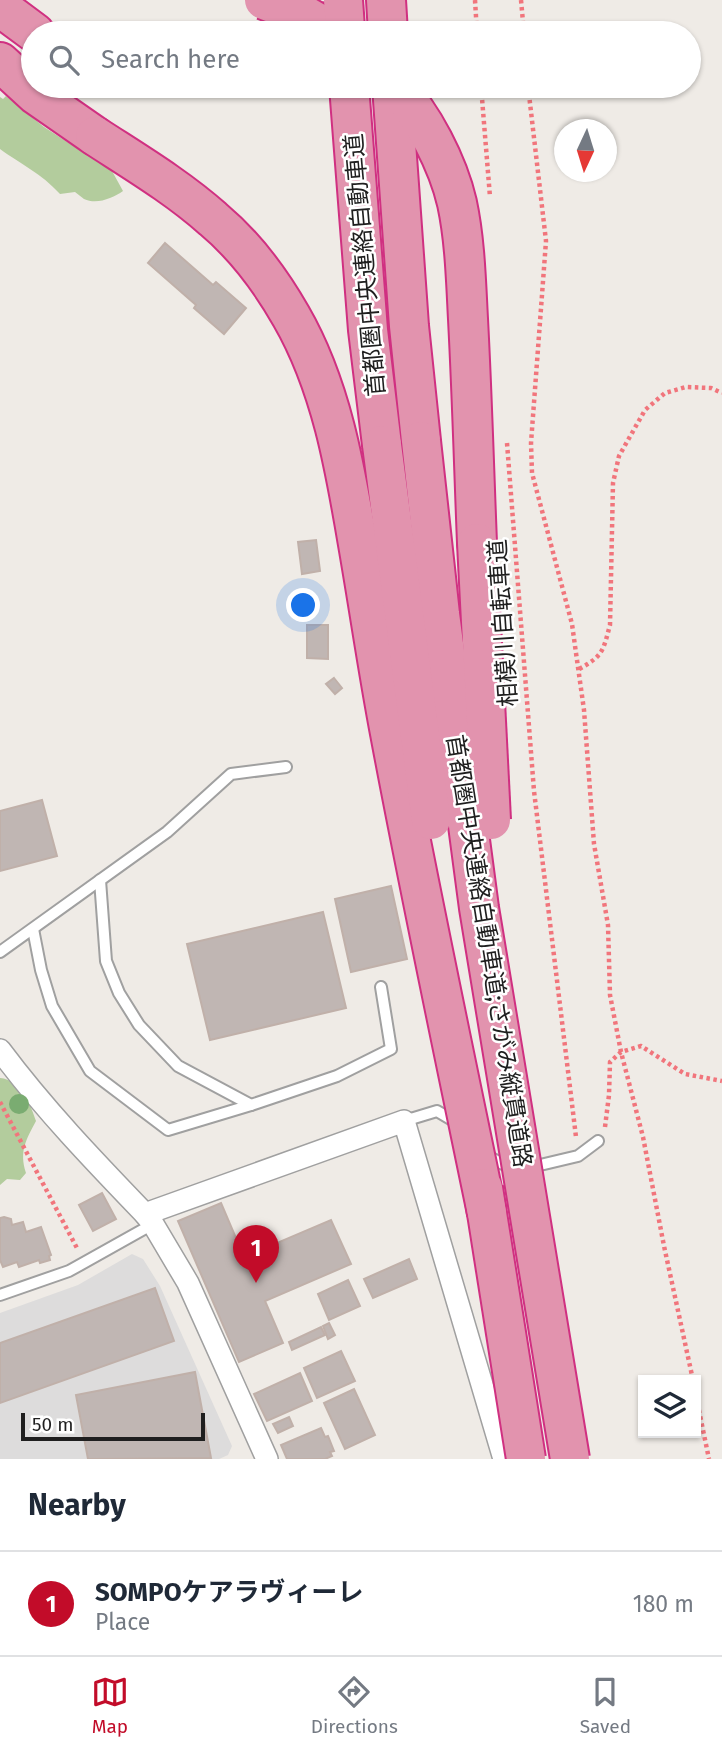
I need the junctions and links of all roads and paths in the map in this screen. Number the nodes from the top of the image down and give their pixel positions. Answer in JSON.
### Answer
{"nodes":[{"id":1,"x":264,"y":0,"type":"edge"},
{"id":2,"x":343,"y":0,"type":"edge"},
{"id":3,"x":360,"y":0,"type":"edge"},
{"id":4,"x":386,"y":0,"type":"edge"},
{"id":5,"x":475,"y":0,"type":"edge"},
{"id":6,"x":521,"y":0,"type":"edge"},
{"id":7,"x":0,"y":7,"type":"edge"},
{"id":8,"x":315,"y":21,"type":"edge"},
{"id":9,"x":338,"y":21,"type":"edge"},
{"id":10,"x":344,"y":21,"type":"edge"},
{"id":11,"x":387,"y":21,"type":"edge"},
{"id":12,"x":476,"y":21,"type":"edge"},
{"id":13,"x":523,"y":21,"type":"edge"},
{"id":14,"x":21,"y":23,"type":"edge"},
{"id":15,"x":0,"y":62,"type":"edge"},
{"id":16,"x":21,"y":81,"type":"edge"},
{"id":17,"x":40,"y":98,"type":"edge"},
{"id":18,"x":350,"y":98,"type":"edge"},
{"id":19,"x":395,"y":98,"type":"edge"},
{"id":20,"x":404,"y":98,"type":"edge"},
{"id":21,"x":482,"y":98,"type":"edge"},
{"id":22,"x":529,"y":98,"type":"edge"},
{"id":23,"x":491,"y":207,"type":"dead end"},
{"id":24,"x":722,"y":393,"type":"edge"},
{"id":25,"x":507,"y":434,"type":"dead end"},
{"id":26,"x":421,"y":441,"type":"joint"},
{"id":27,"x":382,"y":445,"type":"joint"},
{"id":28,"x":579,"y":669,"type":"junction"},
{"id":29,"x":286,"y":767,"type":"dead end"},
{"id":30,"x":100,"y":880,"type":"junction"},
{"id":31,"x":33,"y":929,"type":"junction"},
{"id":32,"x":0,"y":952,"type":"edge"},
{"id":33,"x":381,"y":987,"type":"dead end"},
{"id":34,"x":0,"y":1050,"type":"edge"},
{"id":35,"x":621,"y":1052,"type":"junction"},
{"id":36,"x":722,"y":1081,"type":"edge"},
{"id":37,"x":0,"y":1102,"type":"edge"},
{"id":38,"x":251,"y":1105,"type":"junction"},
{"id":39,"x":404,"y":1121,"type":"junction"},
{"id":40,"x":598,"y":1141,"type":"joint"},
{"id":41,"x":578,"y":1156,"type":"junction"},
{"id":42,"x":487,"y":1213,"type":"junction"},
{"id":43,"x":149,"y":1219,"type":"junction"},
{"id":44,"x":85,"y":1263,"type":"junction"},
{"id":45,"x":0,"y":1295,"type":"edge"},
{"id":46,"x":692,"y":1375,"type":"edge"},
{"id":47,"x":701,"y":1420,"type":"edge"},
{"id":48,"x":568,"y":1447,"type":"edge"},
{"id":49,"x":267,"y":1459,"type":"edge"},
{"id":50,"x":504,"y":1459,"type":"edge"},
{"id":51,"x":526,"y":1459,"type":"edge"},
{"id":52,"x":709,"y":1459,"type":"edge"}],
"edges":[{"from":1,"to":8,"type":"highway","bridge":true},
{"from":2,"to":10,"type":"highway","bridge":true},
{"from":3,"to":9,"type":"highway"},
{"from":4,"to":11,"type":"highway"},
{"from":5,"to":12,"type":"path"},
{"from":6,"to":13,"type":"path"},
{"from":7,"to":14,"type":"highway"},
{"from":15,"to":16,"type":"highway","bridge":true},
{"from":17,"to":42,"type":"highway","bridge":true},
{"from":18,"to":27,"type":"highway","name":"首都圏中央連絡自動車道"},
{"from":19,"to":26,"type":"highway","name":"首都圏中央連絡自動車道"},
{"from":20,"to":48,"type":"highway","bridge":true},
{"from":21,"to":23,"type":"path"},
{"from":22,"to":28,"type":"path"},
{"from":24,"to":28,"type":"path"},
{"from":25,"to":41,"type":"path","name":"相模川自転車道"},
{"from":26,"to":48,"type":"highway","name":"首都圏中央連絡自動車道;さがみ縦貫道路","bridge":true},
{"from":27,"to":42,"type":"highway","name":"首都圏中央連絡自動車道;さがみ縦貫道路","bridge":true},
{"from":28,"to":35,"type":"path"},
{"from":29,"to":30,"type":"lane"},
{"from":30,"to":31,"type":"lane"},
{"from":30,"to":38,"type":"lane"},
{"from":31,"to":32,"type":"lane"},
{"from":31,"to":38,"type":"lane"},
{"from":33,"to":38,"type":"lane"},
{"from":34,"to":43,"type":"street"},
{"from":35,"to":36,"type":"path"},
{"from":35,"to":40,"type":"path"},
{"from":35,"to":46,"type":"path"},
{"from":37,"to":44,"type":"path"},
{"from":39,"to":41,"type":"lane"},
{"from":39,"to":43,"type":"street"},
{"from":39,"to":50,"type":"street"},
{"from":40,"to":41,"type":"lane"},
{"from":42,"to":51,"type":"highway","name":"首都圏中央連絡自動車道;さがみ縦貫道路","bridge":true},
{"from":43,"to":44,"type":"lane"},
{"from":43,"to":49,"type":"street"},
{"from":44,"to":45,"type":"lane"},
{"from":47,"to":52,"type":"path"}]}
